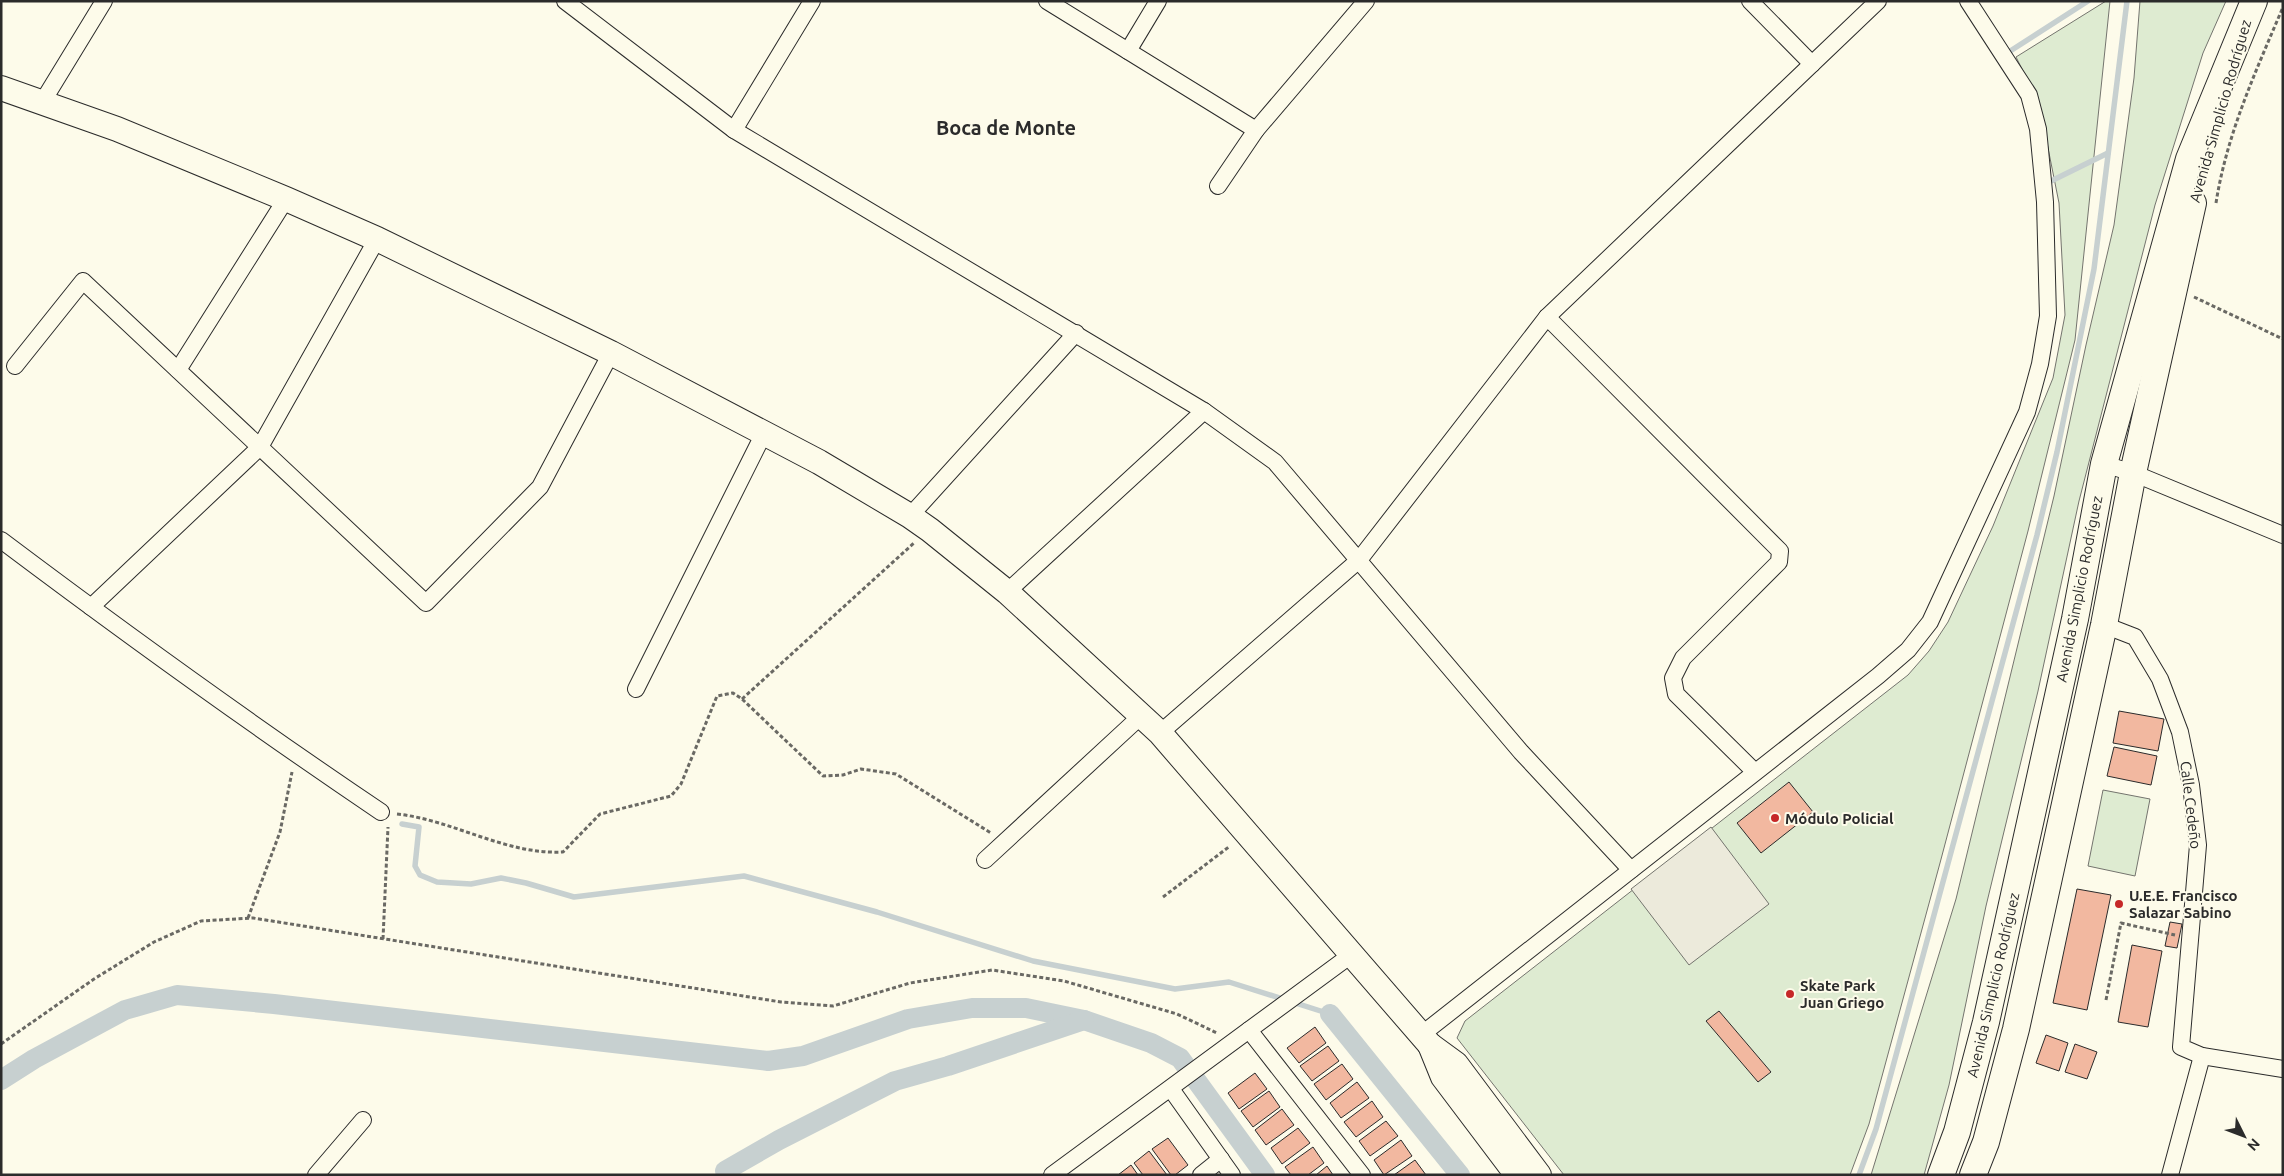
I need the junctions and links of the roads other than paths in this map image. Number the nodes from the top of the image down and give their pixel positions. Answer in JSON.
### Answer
{"nodes":[{"id":1,"x":104,"y":1,"type":"edge"},
{"id":2,"x":565,"y":1,"type":"edge"},
{"id":3,"x":812,"y":1,"type":"edge"},
{"id":4,"x":1047,"y":1,"type":"edge"},
{"id":5,"x":1158,"y":1,"type":"edge"},
{"id":6,"x":1366,"y":1,"type":"edge"},
{"id":7,"x":1750,"y":1,"type":"edge"},
{"id":8,"x":1878,"y":1,"type":"edge"},
{"id":9,"x":1968,"y":1,"type":"edge"},
{"id":10,"x":2251,"y":7,"type":"edge"},
{"id":11,"x":1128,"y":52,"type":"junction"},
{"id":12,"x":1812,"y":64,"type":"junction"},
{"id":13,"x":4,"y":93,"type":"edge"},
{"id":14,"x":43,"y":101,"type":"junction"},
{"id":15,"x":734,"y":130,"type":"junction"},
{"id":16,"x":1256,"y":130,"type":"junction"},
{"id":17,"x":1218,"y":186,"type":"dead end"},
{"id":18,"x":286,"y":199,"type":"junction"},
{"id":19,"x":376,"y":239,"type":"junction"},
{"id":20,"x":1547,"y":317,"type":"junction"},
{"id":21,"x":1076,"y":333,"type":"junction"},
{"id":22,"x":611,"y":353,"type":"junction"},
{"id":23,"x":14,"y":366,"type":"dead end"},
{"id":24,"x":178,"y":370,"type":"junction"},
{"id":25,"x":1204,"y":411,"type":"junction"},
{"id":26,"x":764,"y":433,"type":"junction"},
{"id":27,"x":260,"y":447,"type":"junction"},
{"id":28,"x":2104,"y":464,"type":"junction"},
{"id":29,"x":2133,"y":473,"type":"junction"},
{"id":30,"x":910,"y":516,"type":"junction"},
{"id":31,"x":2283,"y":535,"type":"edge"},
{"id":32,"x":1,"y":540,"type":"edge"},
{"id":33,"x":1359,"y":560,"type":"junction"},
{"id":34,"x":1007,"y":592,"type":"junction"},
{"id":35,"x":91,"y":607,"type":"junction"},
{"id":36,"x":2104,"y":625,"type":"junction"},
{"id":37,"x":636,"y":688,"type":"dead end"},
{"id":38,"x":1142,"y":715,"type":"junction"},
{"id":39,"x":1160,"y":733,"type":"junction"},
{"id":40,"x":1755,"y":772,"type":"junction"},
{"id":41,"x":381,"y":812,"type":"road end"},
{"id":42,"x":985,"y":860,"type":"dead end"},
{"id":43,"x":1631,"y":870,"type":"junction"},
{"id":44,"x":1351,"y":955,"type":"junction"},
{"id":45,"x":1249,"y":1030,"type":"junction"},
{"id":46,"x":1426,"y":1040,"type":"junction"},
{"id":47,"x":2202,"y":1056,"type":"junction"},
{"id":48,"x":2283,"y":1069,"type":"edge"},
{"id":49,"x":1172,"y":1088,"type":"junction"},
{"id":50,"x":363,"y":1120,"type":"dead end"},
{"id":51,"x":1221,"y":1160,"type":"junction"},
{"id":52,"x":316,"y":1175,"type":"edge"},
{"id":53,"x":1052,"y":1175,"type":"edge"},
{"id":54,"x":1201,"y":1175,"type":"edge"},
{"id":55,"x":1232,"y":1175,"type":"edge"},
{"id":56,"x":1362,"y":1175,"type":"edge"},
{"id":57,"x":1517,"y":1175,"type":"edge"},
{"id":58,"x":1539,"y":1175,"type":"edge"},
{"id":59,"x":1941,"y":1175,"type":"edge"},
{"id":60,"x":1973,"y":1175,"type":"edge"},
{"id":61,"x":2170,"y":1175,"type":"edge"}],
"edges":[{"from":1,"to":14,"type":"street"},
{"from":2,"to":15,"type":"street"},
{"from":3,"to":15,"type":"street"},
{"from":4,"to":11,"type":"street"},
{"from":5,"to":11,"type":"street"},
{"from":6,"to":16,"type":"street"},
{"from":7,"to":12,"type":"street"},
{"from":8,"to":12,"type":"street"},
{"from":9,"to":40,"type":"street"},
{"from":10,"to":28,"type":"main road","name":"Avenida Simplicio Rodríguez"},
{"from":10,"to":29,"type":"main road","name":"Avenida Simplicio Rodríguez"},
{"from":11,"to":16,"type":"street"},
{"from":12,"to":20,"type":"street"},
{"from":13,"to":14,"type":"main road"},
{"from":14,"to":18,"type":"main road"},
{"from":15,"to":21,"type":"street"},
{"from":16,"to":17,"type":"street"},
{"from":18,"to":19,"type":"main road"},
{"from":18,"to":24,"type":"street"},
{"from":19,"to":22,"type":"main road"},
{"from":19,"to":27,"type":"street"},
{"from":20,"to":33,"type":"street"},
{"from":20,"to":40,"type":"street"},
{"from":21,"to":25,"type":"street"},
{"from":21,"to":30,"type":"street"},
{"from":22,"to":26,"type":"main road"},
{"from":22,"to":27,"type":"street"},
{"from":23,"to":24,"type":"street"},
{"from":24,"to":27,"type":"street"},
{"from":25,"to":33,"type":"street"},
{"from":25,"to":34,"type":"street"},
{"from":26,"to":30,"type":"main road"},
{"from":26,"to":37,"type":"street"},
{"from":27,"to":35,"type":"street"},
{"from":28,"to":29,"type":"street"},
{"from":28,"to":59,"type":"main road","name":"Avenida Simplicio Rodríguez"},
{"from":29,"to":31,"type":"street"},
{"from":29,"to":36,"type":"main road","name":"Avenida Simplicio Rodríguez"},
{"from":30,"to":34,"type":"main road"},
{"from":32,"to":35,"type":"street"},
{"from":33,"to":39,"type":"street"},
{"from":33,"to":43,"type":"street"},
{"from":34,"to":38,"type":"main road"},
{"from":35,"to":41,"type":"street"},
{"from":36,"to":47,"type":"street","name":"Calle Cedeño"},
{"from":36,"to":60,"type":"main road","name":"Avenida Simplicio Rodríguez"},
{"from":38,"to":39,"type":"main road"},
{"from":38,"to":42,"type":"street"},
{"from":39,"to":44,"type":"main road"},
{"from":40,"to":43,"type":"street"},
{"from":43,"to":46,"type":"street"},
{"from":44,"to":45,"type":"street"},
{"from":44,"to":46,"type":"main road"},
{"from":45,"to":49,"type":"street"},
{"from":45,"to":56,"type":"street"},
{"from":46,"to":57,"type":"main road"},
{"from":46,"to":58,"type":"main road"},
{"from":47,"to":48,"type":"street"},
{"from":47,"to":61,"type":"street"},
{"from":49,"to":51,"type":"street"},
{"from":49,"to":53,"type":"street"},
{"from":50,"to":52,"type":"street"},
{"from":51,"to":54,"type":"street"},
{"from":51,"to":55,"type":"street"}]}
